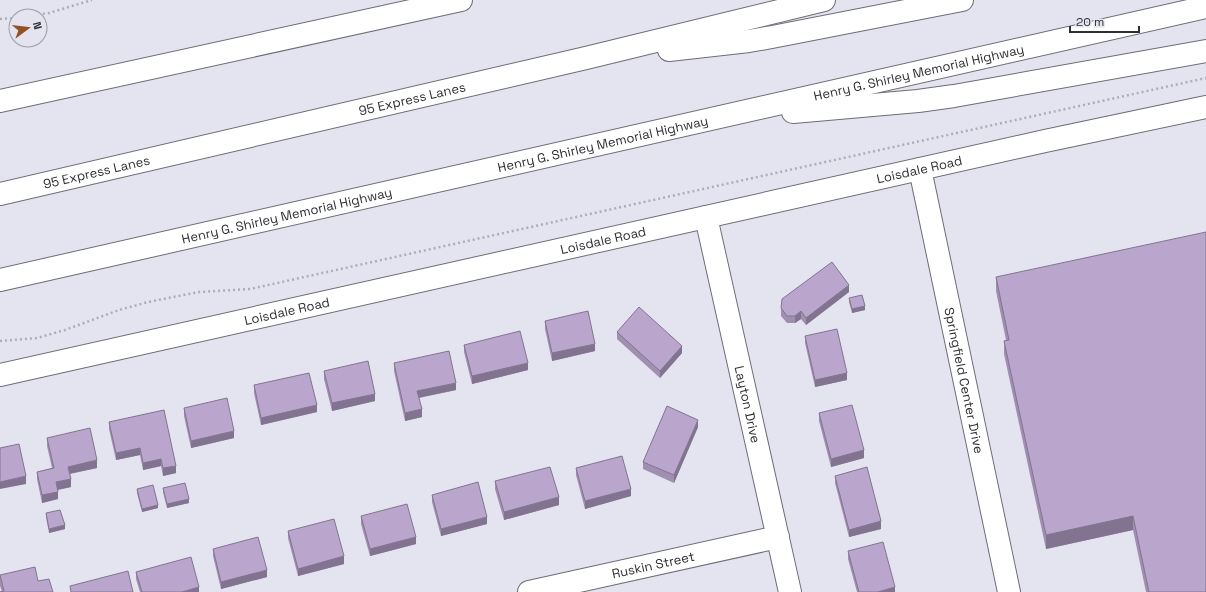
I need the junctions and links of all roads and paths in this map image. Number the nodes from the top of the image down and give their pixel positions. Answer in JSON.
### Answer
{"nodes":[{"id":1,"x":92,"y":0,"type":"edge"},
{"id":2,"x":461,"y":0,"type":"edge"},
{"id":3,"x":824,"y":0,"type":"edge"},
{"id":4,"x":962,"y":0,"type":"edge"},
{"id":5,"x":1206,"y":6,"type":"edge"},
{"id":6,"x":48,"y":13,"type":"edge"},
{"id":7,"x":1206,"y":51,"type":"edge"},
{"id":8,"x":586,"y":58,"type":"junction"},
{"id":9,"x":1206,"y":78,"type":"edge"},
{"id":10,"x":0,"y":101,"type":"edge"},
{"id":11,"x":1206,"y":107,"type":"edge"},
{"id":12,"x":710,"y":119,"type":"junction"},
{"id":13,"x":920,"y":169,"type":"junction"},
{"id":14,"x":0,"y":194,"type":"edge"},
{"id":15,"x":706,"y":217,"type":"junction"},
{"id":16,"x":0,"y":280,"type":"edge"},
{"id":17,"x":0,"y":341,"type":"edge"},
{"id":18,"x":0,"y":375,"type":"edge"},
{"id":19,"x":778,"y":537,"type":"junction"},
{"id":20,"x":529,"y":592,"type":"edge"},
{"id":21,"x":790,"y":592,"type":"edge"},
{"id":22,"x":1009,"y":592,"type":"edge"}],
"edges":[{"from":1,"to":6,"type":"path"},
{"from":2,"to":10,"type":"main road"},
{"from":3,"to":8,"type":"main road","name":"95 Express Lanes"},
{"from":4,"to":8,"type":"main road"},
{"from":5,"to":12,"type":"main road","name":"Henry G. Shirley Memorial Highway"},
{"from":7,"to":12,"type":"main road"},
{"from":8,"to":14,"type":"main road","name":"95 Express Lanes"},
{"from":9,"to":17,"type":"path"},
{"from":11,"to":13,"type":"main road","name":"Loisdale Road"},
{"from":12,"to":16,"type":"main road","name":"Henry G. Shirley Memorial Highway"},
{"from":13,"to":15,"type":"main road","name":"Loisdale Road"},
{"from":13,"to":22,"type":"main road","name":"Springfield Center Drive"},
{"from":15,"to":18,"type":"main road","name":"Loisdale Road"},
{"from":15,"to":19,"type":"main road","name":"Layton Drive"},
{"from":19,"to":20,"type":"main road","name":"Ruskin Street"},
{"from":19,"to":21,"type":"main road","name":"Layton Drive"}]}
